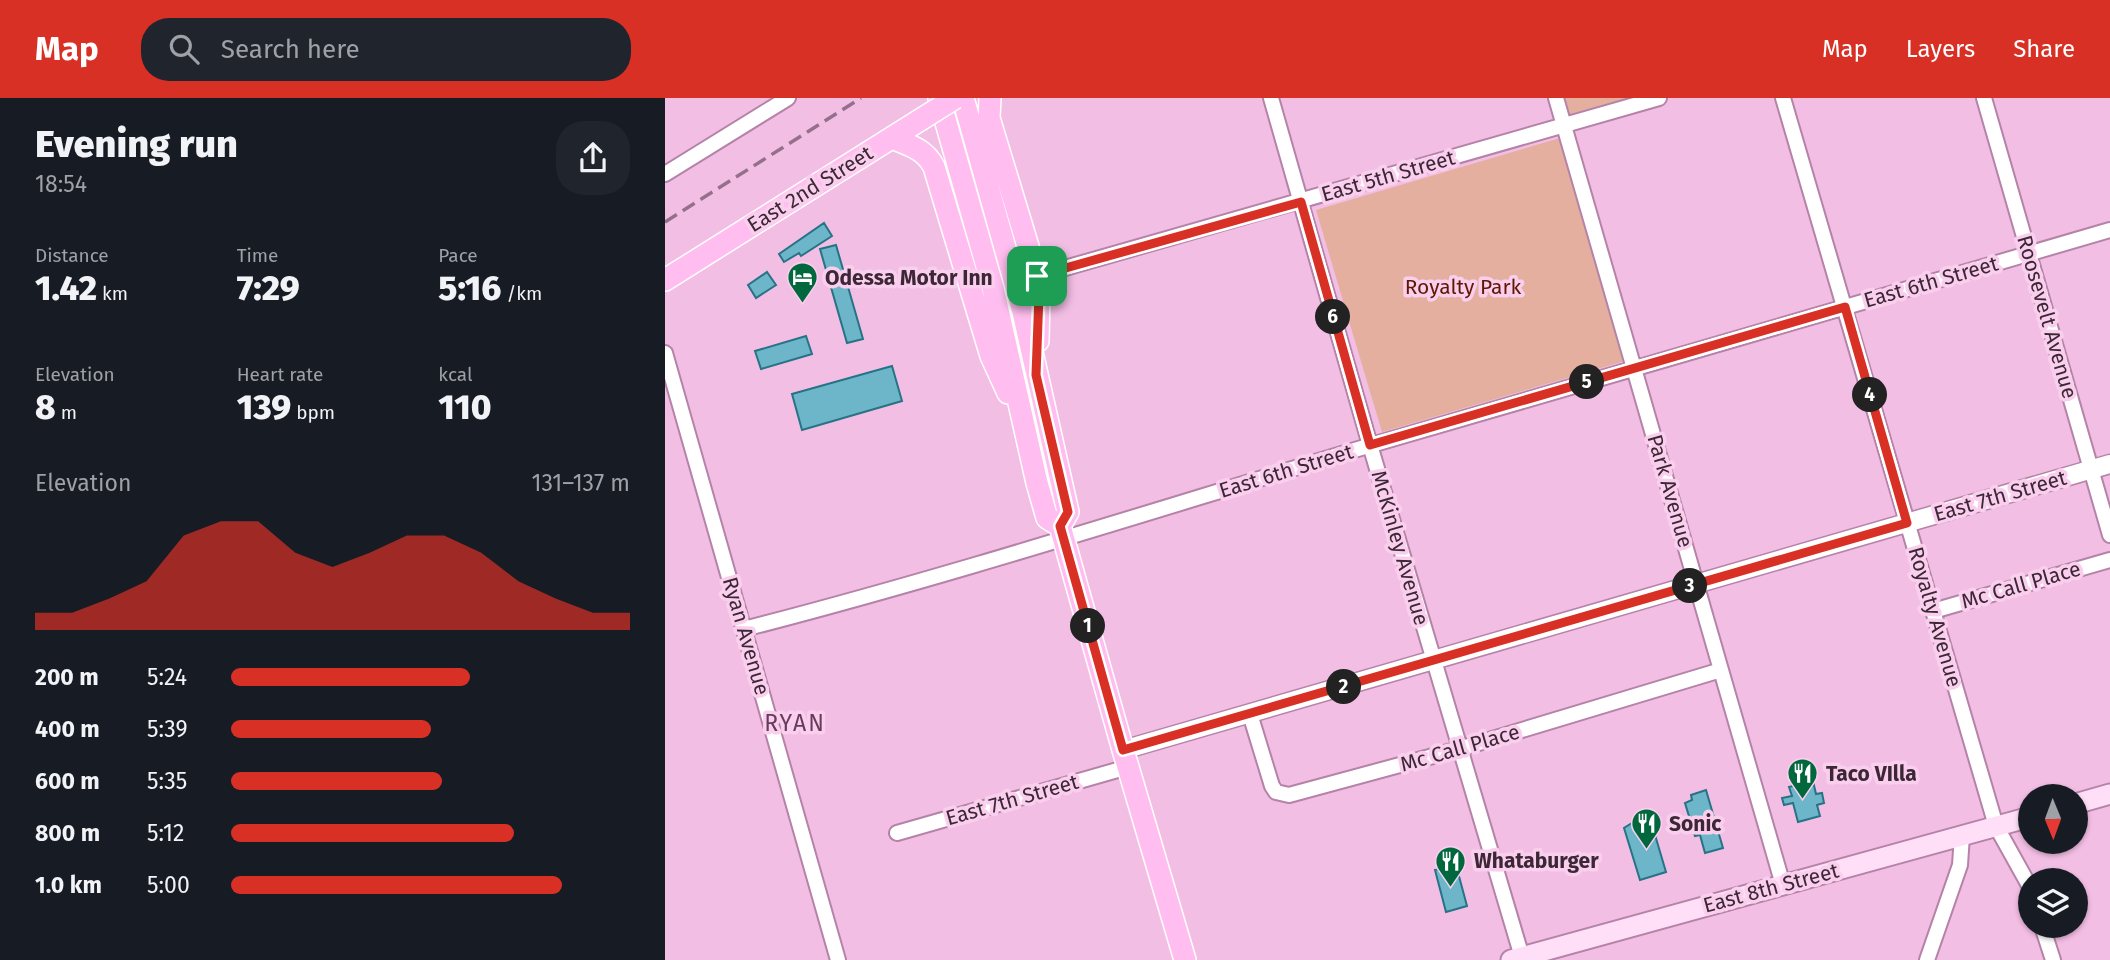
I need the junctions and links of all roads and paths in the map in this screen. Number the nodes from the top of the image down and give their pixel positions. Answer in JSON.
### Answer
{"nodes":[{"id":1,"x":787,"y":98,"type":"edge"},
{"id":2,"x":990,"y":98,"type":"edge"},
{"id":3,"x":1271,"y":98,"type":"edge"},
{"id":4,"x":1556,"y":98,"type":"edge"},
{"id":5,"x":1658,"y":98,"type":"edge"},
{"id":6,"x":1783,"y":98,"type":"edge"},
{"id":7,"x":1984,"y":98,"type":"edge"},
{"id":8,"x":953,"y":101,"type":"edge"},
{"id":9,"x":1564,"y":125,"type":"junction"},
{"id":10,"x":892,"y":138,"type":"junction"},
{"id":11,"x":665,"y":174,"type":"edge"},
{"id":12,"x":1301,"y":202,"type":"junction"},
{"id":13,"x":2110,"y":230,"type":"edge"},
{"id":14,"x":2028,"y":254,"type":"junction"},
{"id":15,"x":1037,"y":276,"type":"junction"},
{"id":16,"x":665,"y":280,"type":"edge"},
{"id":17,"x":1845,"y":307,"type":"junction"},
{"id":18,"x":665,"y":353,"type":"edge"},
{"id":19,"x":1635,"y":368,"type":"junction"},
{"id":20,"x":1036,"y":375,"type":"junction"},
{"id":21,"x":1025,"y":429,"type":"junction"},
{"id":22,"x":1370,"y":445,"type":"junction"},
{"id":23,"x":2110,"y":464,"type":"edge"},
{"id":24,"x":2092,"y":469,"type":"junction"},
{"id":25,"x":1907,"y":523,"type":"junction"},
{"id":26,"x":1062,"y":533,"type":"junction"},
{"id":27,"x":2110,"y":536,"type":"edge"},
{"id":28,"x":2110,"y":560,"type":"edge"},
{"id":29,"x":1697,"y":584,"type":"junction"},
{"id":30,"x":1933,"y":611,"type":"junction"},
{"id":31,"x":744,"y":629,"type":"junction"},
{"id":32,"x":1433,"y":660,"type":"junction"},
{"id":33,"x":1721,"y":670,"type":"junction"},
{"id":34,"x":1250,"y":714,"type":"junction"},
{"id":35,"x":1459,"y":749,"type":"junction"},
{"id":36,"x":1125,"y":758,"type":"junction"},
{"id":37,"x":2110,"y":794,"type":"edge"},
{"id":38,"x":2088,"y":800,"type":"edge"},
{"id":39,"x":2018,"y":820,"type":"edge"},
{"id":40,"x":1996,"y":826,"type":"junction"},
{"id":41,"x":897,"y":833,"type":"dead end"},
{"id":42,"x":1962,"y":835,"type":"junction"},
{"id":43,"x":2019,"y":868,"type":"edge"},
{"id":44,"x":1783,"y":885,"type":"junction"},
{"id":45,"x":2046,"y":938,"type":"edge"},
{"id":46,"x":1517,"y":958,"type":"edge"},
{"id":47,"x":838,"y":960,"type":"edge"},
{"id":48,"x":1185,"y":960,"type":"edge"},
{"id":49,"x":1927,"y":960,"type":"edge"},
{"id":50,"x":2053,"y":960,"type":"edge"}],
"edges":[{"from":1,"to":11,"type":"street"},
{"from":2,"to":15,"type":"main road"},
{"from":3,"to":12,"type":"street","name":"McKinley Avenue"},
{"from":4,"to":9,"type":"street","name":"Park Avenue"},
{"from":5,"to":9,"type":"street","name":"East 5th Street"},
{"from":6,"to":17,"type":"street","name":"Royalty Avenue"},
{"from":7,"to":14,"type":"street","name":"Roosevelt Avenue"},
{"from":8,"to":10,"type":"main road","name":"East 2nd Street","bridge":true},
{"from":8,"to":20,"type":"main road"},
{"from":8,"to":21,"type":"main road"},
{"from":9,"to":12,"type":"street","name":"East 5th Street"},
{"from":9,"to":19,"type":"street","name":"Park Avenue"},
{"from":10,"to":16,"type":"main road","name":"East 2nd Street"},
{"from":10,"to":21,"type":"main road"},
{"from":12,"to":15,"type":"street","name":"East 5th Street"},
{"from":12,"to":22,"type":"street","name":"McKinley Avenue"},
{"from":13,"to":14,"type":"street","name":"East 6th Street"},
{"from":14,"to":17,"type":"street","name":"East 6th Street"},
{"from":14,"to":24,"type":"street","name":"Roosevelt Avenue"},
{"from":15,"to":20,"type":"main road"},
{"from":17,"to":19,"type":"street","name":"East 6th Street"},
{"from":17,"to":25,"type":"street","name":"Royalty Avenue"},
{"from":18,"to":31,"type":"street","name":"Ryan Avenue"},
{"from":19,"to":22,"type":"street","name":"East 6th Street"},
{"from":19,"to":29,"type":"street","name":"Park Avenue"},
{"from":20,"to":26,"type":"main road"},
{"from":21,"to":26,"type":"main road"},
{"from":22,"to":26,"type":"street","name":"East 6th Street"},
{"from":22,"to":32,"type":"street","name":"McKinley Avenue"},
{"from":23,"to":24,"type":"street","name":"East 7th Street"},
{"from":24,"to":25,"type":"street","name":"East 7th Street"},
{"from":24,"to":27,"type":"street","name":"Roosevelt Avenue"},
{"from":25,"to":29,"type":"street","name":"East 7th Street"},
{"from":25,"to":30,"type":"street","name":"Royalty Avenue"},
{"from":26,"to":31,"type":"street","name":"East 6th Street"},
{"from":26,"to":36,"type":"main road"},
{"from":28,"to":30,"type":"street","name":"Mc Call Place"},
{"from":29,"to":32,"type":"street","name":"East 7th Street"},
{"from":29,"to":33,"type":"street","name":"Park Avenue"},
{"from":30,"to":40,"type":"street","name":"Royalty Avenue"},
{"from":31,"to":47,"type":"street","name":"Ryan Avenue"},
{"from":32,"to":34,"type":"street","name":"East 7th Street"},
{"from":32,"to":35,"type":"street","name":"McKinley Avenue"},
{"from":33,"to":35,"type":"street","name":"Mc Call Place"},
{"from":33,"to":44,"type":"street","name":"Park Avenue"},
{"from":34,"to":35,"type":"street","name":"Mc Call Place"},
{"from":34,"to":36,"type":"street","name":"East 7th Street"},
{"from":35,"to":46,"type":"street","name":"McKinley Avenue"},
{"from":36,"to":41,"type":"street","name":"East 7th Street"},
{"from":36,"to":48,"type":"main road"},
{"from":37,"to":38,"type":"main road"},
{"from":39,"to":40,"type":"main road","name":"East 8th Street"},
{"from":40,"to":42,"type":"main road","name":"East 8th Street"},
{"from":40,"to":43,"type":"street","name":"Royalty Avenue"},
{"from":42,"to":44,"type":"main road","name":"East 8th Street"},
{"from":42,"to":49,"type":"street"},
{"from":44,"to":46,"type":"main road","name":"East 8th Street"},
{"from":45,"to":50,"type":"street"}]}
